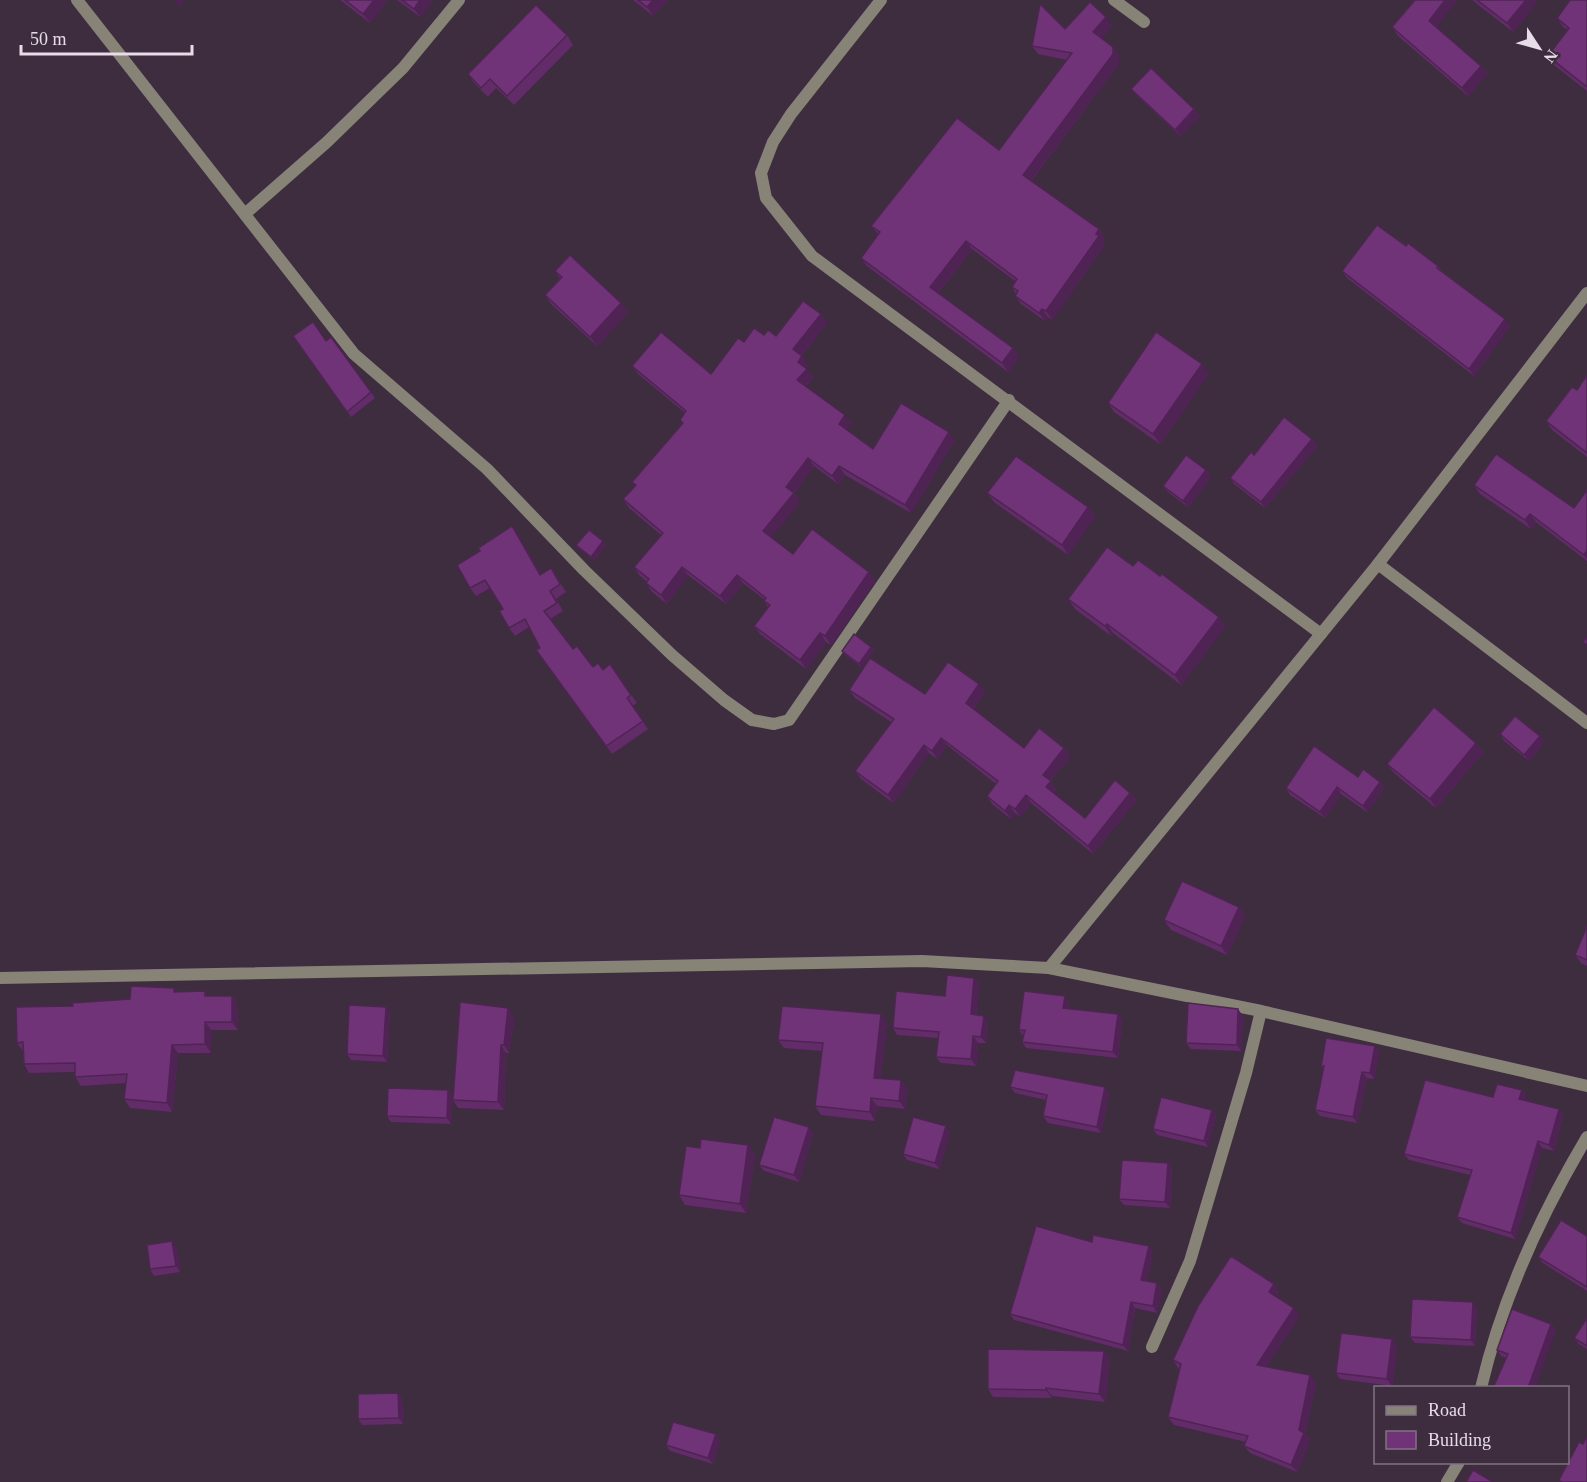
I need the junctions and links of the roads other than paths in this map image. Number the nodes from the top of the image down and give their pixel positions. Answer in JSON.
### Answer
{"nodes":[{"id":1,"x":77,"y":0,"type":"edge"},
{"id":2,"x":459,"y":0,"type":"edge"},
{"id":3,"x":881,"y":0,"type":"edge"},
{"id":4,"x":1114,"y":0,"type":"edge"},
{"id":5,"x":1144,"y":22,"type":"dead end"},
{"id":6,"x":246,"y":213,"type":"junction"},
{"id":7,"x":1587,"y":293,"type":"edge"},
{"id":8,"x":1009,"y":400,"type":"junction"},
{"id":9,"x":1378,"y":564,"type":"junction"},
{"id":10,"x":1321,"y":634,"type":"junction"},
{"id":11,"x":1587,"y":723,"type":"edge"},
{"id":12,"x":1049,"y":968,"type":"junction"},
{"id":13,"x":0,"y":978,"type":"edge"},
{"id":14,"x":1261,"y":1011,"type":"junction"},
{"id":15,"x":1587,"y":1086,"type":"edge"},
{"id":16,"x":1587,"y":1137,"type":"edge"},
{"id":17,"x":1152,"y":1347,"type":"dead end"},
{"id":18,"x":1481,"y":1386,"type":"edge"},
{"id":19,"x":1458,"y":1464,"type":"edge"},
{"id":20,"x":1447,"y":1482,"type":"edge"}],
"edges":[{"from":1,"to":6,"type":"street"},
{"from":2,"to":6,"type":"street"},
{"from":3,"to":8,"type":"street"},
{"from":4,"to":5,"type":"street"},
{"from":6,"to":8,"type":"street"},
{"from":7,"to":9,"type":"street"},
{"from":8,"to":10,"type":"street"},
{"from":9,"to":10,"type":"street"},
{"from":9,"to":11,"type":"street"},
{"from":10,"to":12,"type":"street"},
{"from":12,"to":13,"type":"street"},
{"from":12,"to":14,"type":"street"},
{"from":14,"to":15,"type":"street"},
{"from":14,"to":17,"type":"street"},
{"from":16,"to":18,"type":"street"},
{"from":19,"to":20,"type":"street"}]}
